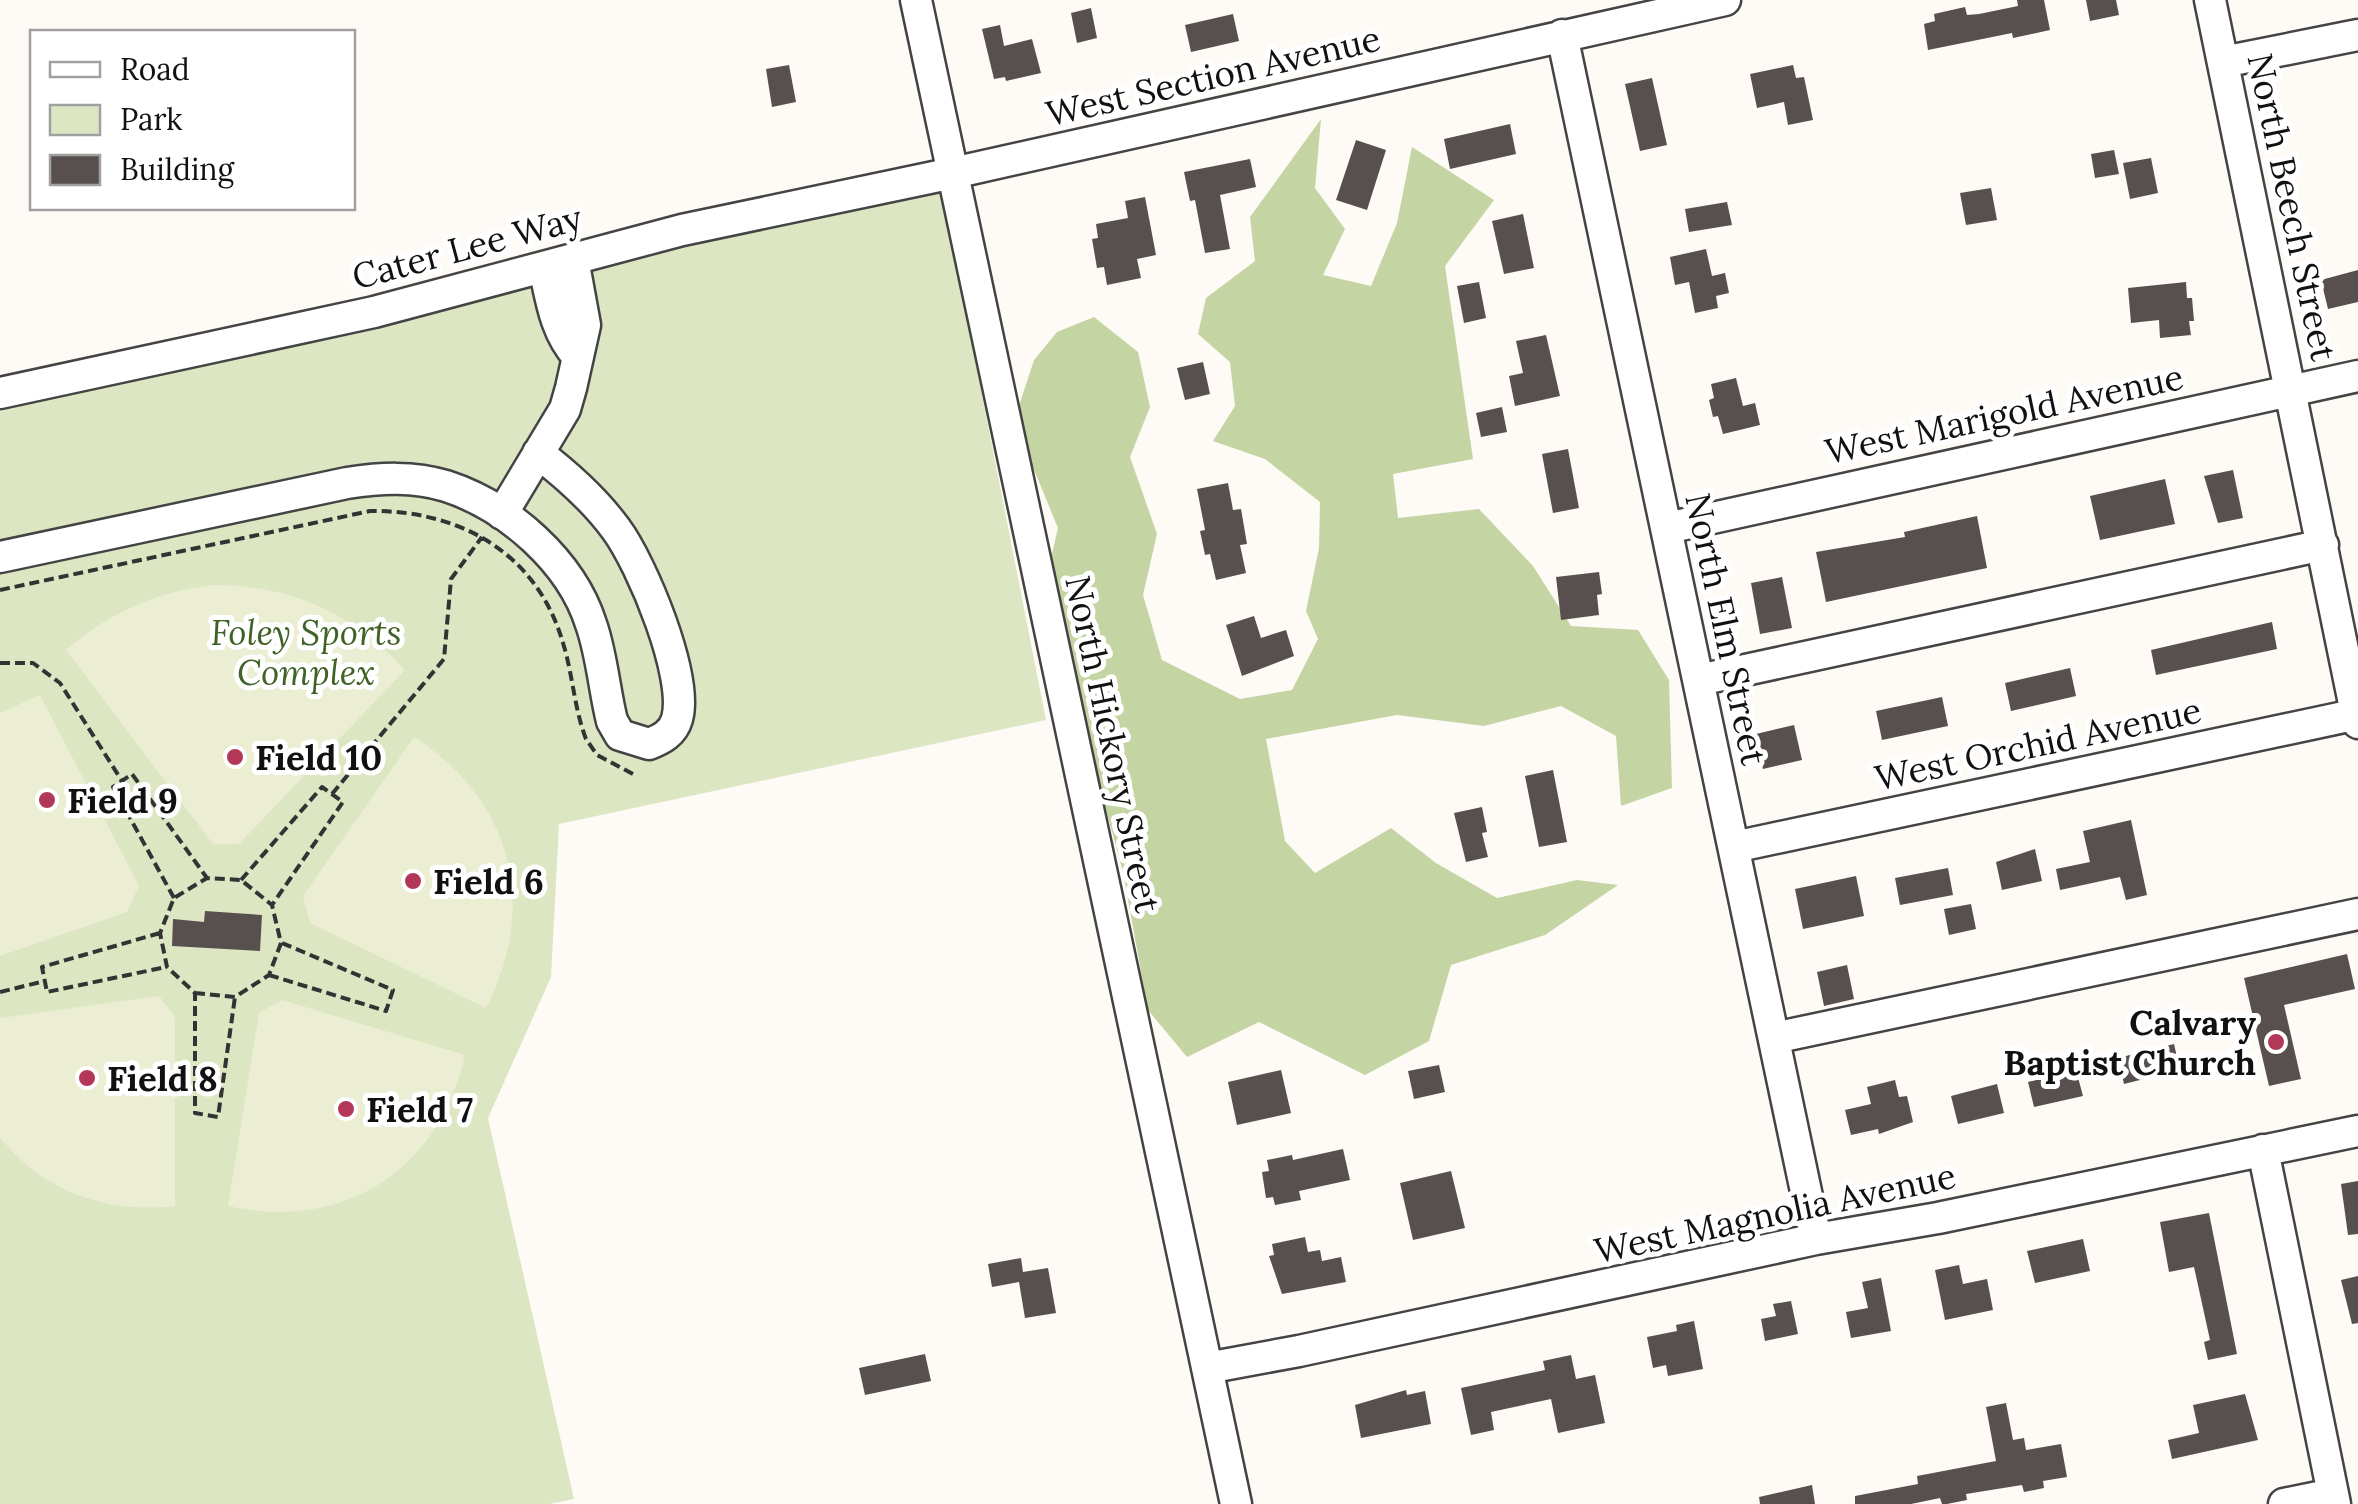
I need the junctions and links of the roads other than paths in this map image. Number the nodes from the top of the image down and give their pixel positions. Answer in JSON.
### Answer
{"nodes":[{"id":1,"x":916,"y":0,"type":"edge"},
{"id":2,"x":1725,"y":0,"type":"edge"},
{"id":3,"x":2210,"y":0,"type":"edge"},
{"id":4,"x":1562,"y":35,"type":"junction"},
{"id":5,"x":2358,"y":35,"type":"edge"},
{"id":6,"x":2223,"y":62,"type":"junction"},
{"id":7,"x":953,"y":174,"type":"junction"},
{"id":8,"x":558,"y":263,"type":"junction"},
{"id":9,"x":2358,"y":376,"type":"edge"},
{"id":10,"x":2292,"y":390,"type":"junction"},
{"id":11,"x":0,"y":393,"type":"edge"},
{"id":12,"x":538,"y":453,"type":"junction"},
{"id":13,"x":492,"y":526,"type":"junction"},
{"id":14,"x":1667,"y":528,"type":"junction"},
{"id":15,"x":2323,"y":545,"type":"junction"},
{"id":16,"x":0,"y":556,"type":"edge"},
{"id":17,"x":1699,"y":680,"type":"junction"},
{"id":18,"x":2358,"y":717,"type":"edge"},
{"id":19,"x":1734,"y":847,"type":"junction"},
{"id":20,"x":2358,"y":914,"type":"edge"},
{"id":21,"x":1774,"y":1038,"type":"junction"},
{"id":22,"x":2358,"y":1131,"type":"edge"},
{"id":23,"x":2263,"y":1150,"type":"junction"},
{"id":24,"x":1816,"y":1239,"type":"junction"},
{"id":25,"x":1207,"y":1368,"type":"junction"},
{"id":26,"x":2334,"y":1499,"type":"edge"},
{"id":27,"x":1236,"y":1504,"type":"edge"},
{"id":28,"x":2284,"y":1504,"type":"edge"}],
"edges":[{"from":1,"to":7,"type":"street","name":"North Hickory Street"},
{"from":2,"to":4,"type":"street","name":"West Section Avenue"},
{"from":3,"to":6,"type":"street","name":"North Beech Street"},
{"from":4,"to":7,"type":"street","name":"West Section Avenue"},
{"from":4,"to":14,"type":"street","name":"North Elm Street"},
{"from":5,"to":6,"type":"street"},
{"from":6,"to":10,"type":"street","name":"North Beech Street"},
{"from":7,"to":8,"type":"street","name":"Cater Lee Way"},
{"from":7,"to":25,"type":"street","name":"North Hickory Street"},
{"from":8,"to":11,"type":"street","name":"Cater Lee Way"},
{"from":8,"to":12,"type":"street"},
{"from":9,"to":10,"type":"street","name":"West Marigold Avenue"},
{"from":10,"to":14,"type":"street","name":"West Marigold Avenue"},
{"from":10,"to":15,"type":"street","name":"North Beech Street"},
{"from":12,"to":13,"type":"street"},
{"from":12,"to":13,"type":"street"},
{"from":13,"to":16,"type":"street"},
{"from":14,"to":17,"type":"street","name":"North Elm Street"},
{"from":15,"to":17,"type":"street"},
{"from":15,"to":18,"type":"street","name":"North Beech Street"},
{"from":17,"to":19,"type":"street","name":"North Elm Street"},
{"from":18,"to":19,"type":"street","name":"West Orchid Avenue"},
{"from":19,"to":21,"type":"street","name":"North Elm Street"},
{"from":20,"to":21,"type":"street"},
{"from":21,"to":24,"type":"street","name":"North Elm Street"},
{"from":22,"to":23,"type":"street","name":"West Magnolia Avenue"},
{"from":23,"to":24,"type":"street","name":"West Magnolia Avenue"},
{"from":23,"to":26,"type":"street"},
{"from":24,"to":25,"type":"street","name":"West Magnolia Avenue"},
{"from":25,"to":27,"type":"street","name":"North Hickory Street"},
{"from":26,"to":28,"type":"street"}]}
